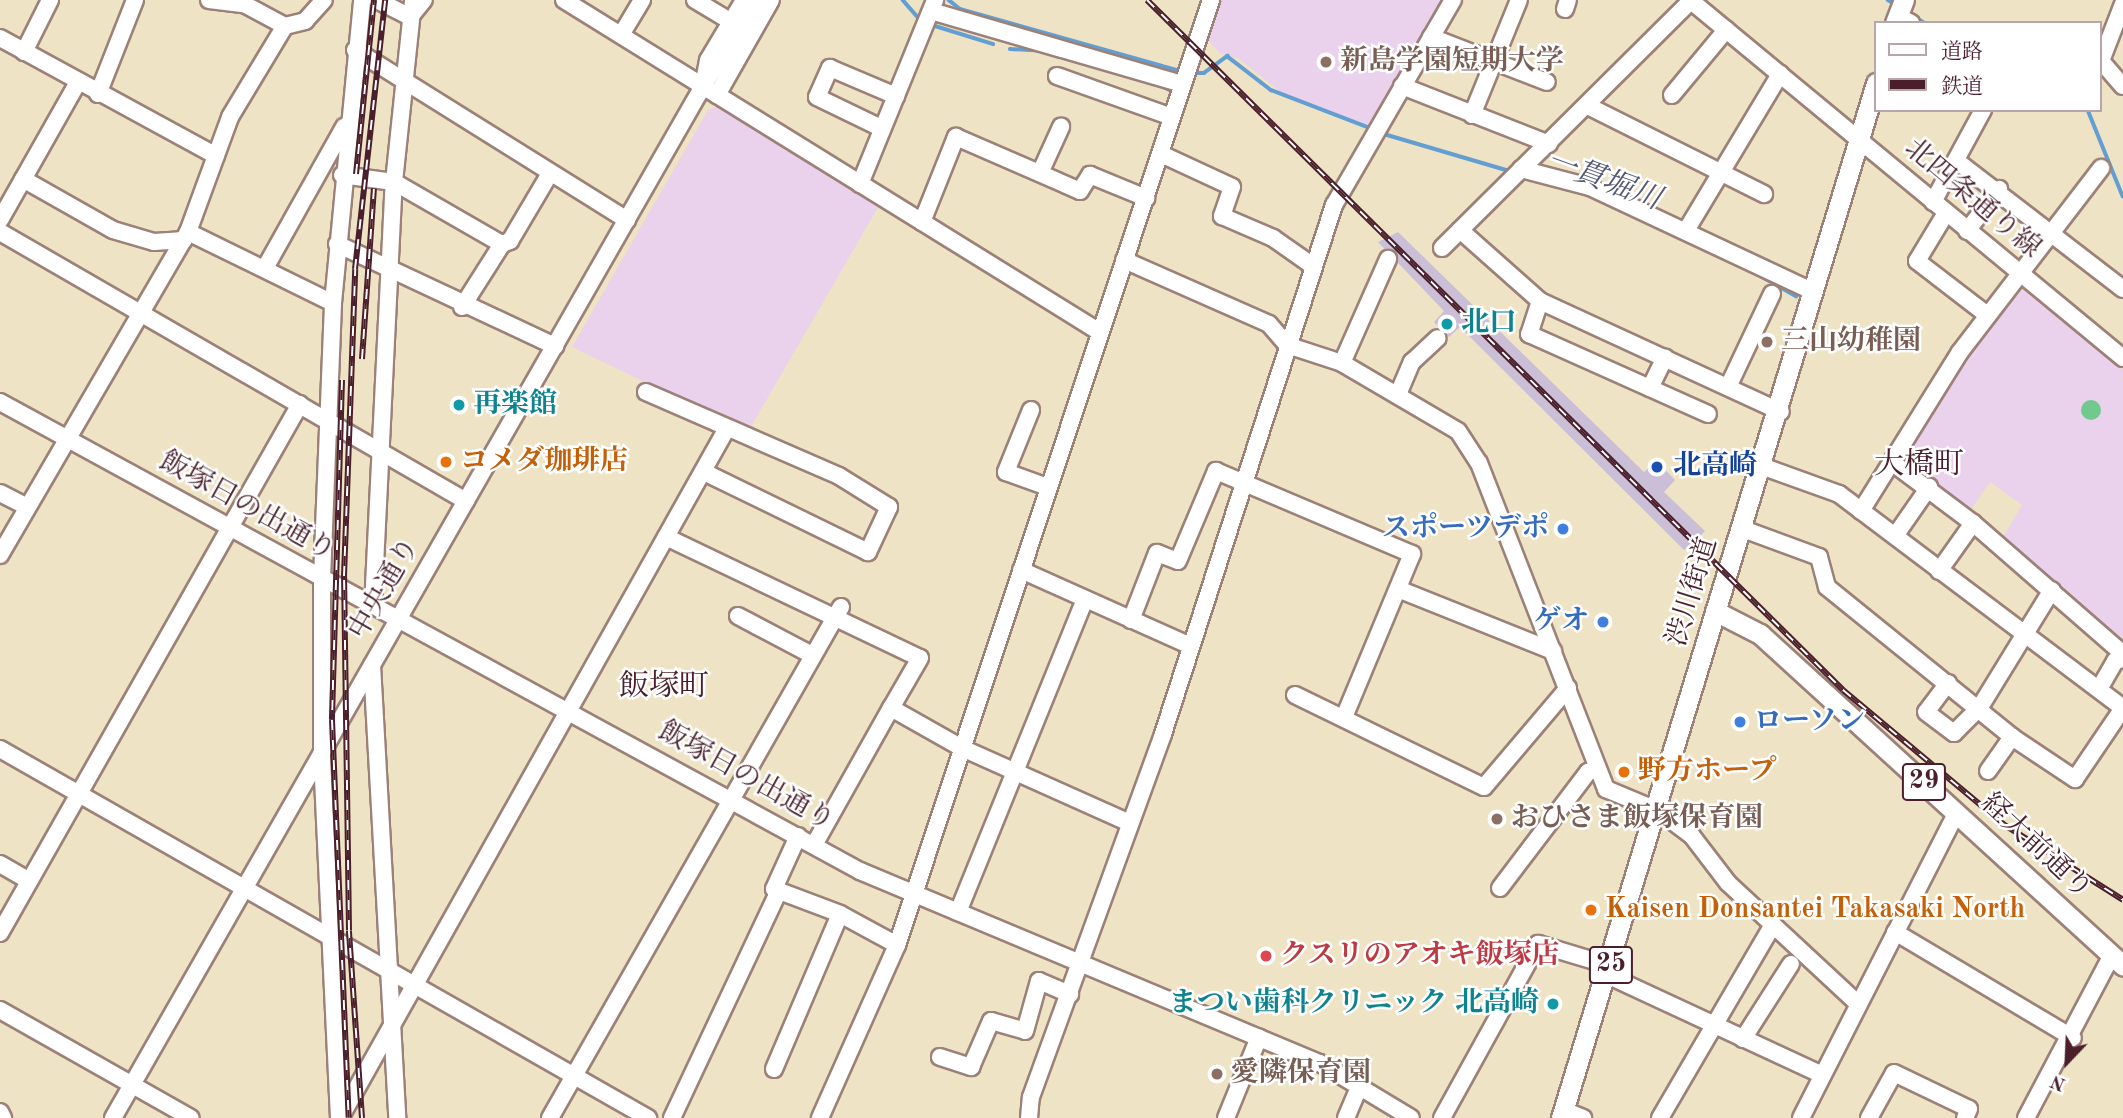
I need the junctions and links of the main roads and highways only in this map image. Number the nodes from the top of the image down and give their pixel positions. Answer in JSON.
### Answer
{"nodes":[{"id":1,"x":1874,"y":89,"type":"edge"},
{"id":2,"x":1715,"y":611,"type":"junction"},
{"id":3,"x":2119,"y":958,"type":"edge"},
{"id":4,"x":1563,"y":1114,"type":"edge"}],
"edges":[{"from":1,"to":2,"type":"main road","name":"渋川街道","number":"25"},
{"from":2,"to":3,"type":"main road","name":"経大前通り","number":"29"},
{"from":2,"to":4,"type":"main road","name":"渋川街道","number":"25"}]}
